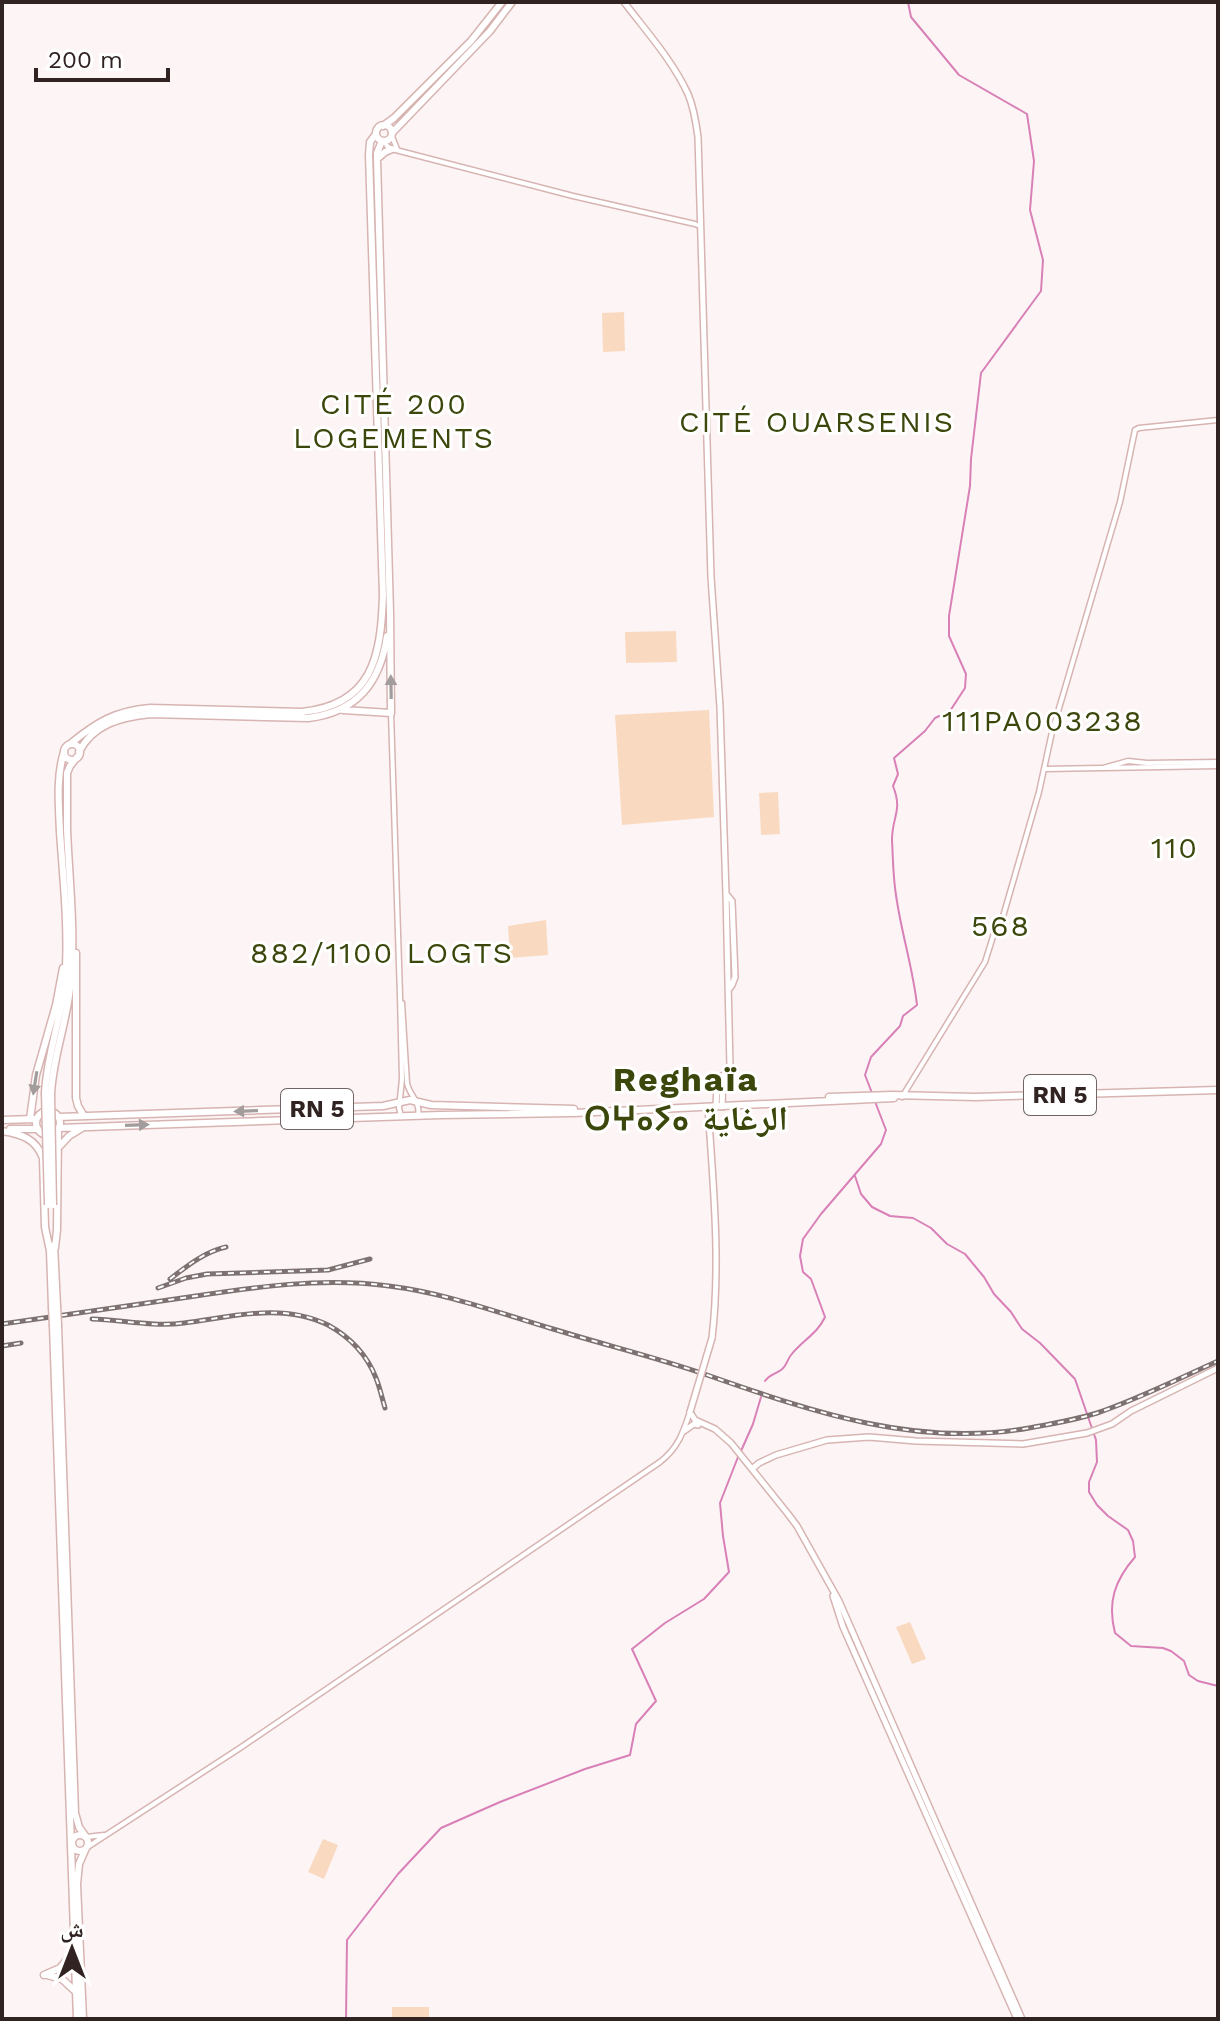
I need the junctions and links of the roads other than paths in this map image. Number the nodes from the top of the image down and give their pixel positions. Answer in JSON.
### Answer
{"nodes":[{"id":1,"x":502,"y":2,"type":"edge"},
{"id":2,"x":512,"y":2,"type":"edge"},
{"id":3,"x":624,"y":2,"type":"edge"},
{"id":4,"x":383,"y":126,"type":"junction"},
{"id":5,"x":376,"y":134,"type":"junction"},
{"id":6,"x":392,"y":134,"type":"junction"},
{"id":7,"x":383,"y":141,"type":"junction"},
{"id":8,"x":396,"y":150,"type":"junction"},
{"id":9,"x":377,"y":159,"type":"junction"},
{"id":10,"x":701,"y":228,"type":"junction"},
{"id":11,"x":1218,"y":420,"type":"edge"},
{"id":12,"x":390,"y":612,"type":"junction"},
{"id":13,"x":343,"y":710,"type":"junction"},
{"id":14,"x":391,"y":713,"type":"junction"},
{"id":15,"x":70,"y":744,"type":"junction"},
{"id":16,"x":64,"y":752,"type":"junction"},
{"id":17,"x":78,"y":755,"type":"junction"},
{"id":18,"x":1132,"y":761,"type":"junction"},
{"id":19,"x":1218,"y":764,"type":"edge"},
{"id":20,"x":1122,"y":765,"type":"junction"},
{"id":21,"x":1132,"y":768,"type":"junction"},
{"id":22,"x":1044,"y":769,"type":"junction"},
{"id":23,"x":69,"y":923,"type":"junction"},
{"id":24,"x":400,"y":996,"type":"junction"},
{"id":25,"x":1218,"y":1090,"type":"edge"},
{"id":26,"x":902,"y":1097,"type":"junction"},
{"id":27,"x":76,"y":1098,"type":"junction"},
{"id":28,"x":416,"y":1101,"type":"junction"},
{"id":29,"x":399,"y":1103,"type":"junction"},
{"id":30,"x":431,"y":1105,"type":"junction"},
{"id":31,"x":715,"y":1107,"type":"junction"},
{"id":32,"x":574,"y":1111,"type":"junction"},
{"id":33,"x":431,"y":1115,"type":"junction"},
{"id":34,"x":85,"y":1116,"type":"junction"},
{"id":35,"x":401,"y":1116,"type":"junction"},
{"id":36,"x":418,"y":1116,"type":"junction"},
{"id":37,"x":58,"y":1117,"type":"junction"},
{"id":38,"x":67,"y":1117,"type":"junction"},
{"id":39,"x":34,"y":1118,"type":"junction"},
{"id":40,"x":14,"y":1119,"type":"junction"},
{"id":41,"x":2,"y":1120,"type":"edge"},
{"id":42,"x":85,"y":1127,"type":"junction"},
{"id":43,"x":14,"y":1129,"type":"junction"},
{"id":44,"x":2,"y":1130,"type":"edge"},
{"id":45,"x":38,"y":1130,"type":"junction"},
{"id":46,"x":58,"y":1130,"type":"junction"},
{"id":47,"x":57,"y":1149,"type":"junction"},
{"id":48,"x":43,"y":1158,"type":"junction"},
{"id":49,"x":52,"y":1250,"type":"junction"},
{"id":50,"x":55,"y":1326,"type":"junction"},
{"id":51,"x":1218,"y":1368,"type":"edge"},
{"id":52,"x":690,"y":1412,"type":"junction"},
{"id":53,"x":703,"y":1425,"type":"junction"},
{"id":54,"x":684,"y":1431,"type":"junction"},
{"id":55,"x":752,"y":1469,"type":"junction"},
{"id":56,"x":110,"y":1833,"type":"junction"},
{"id":57,"x":86,"y":1837,"type":"junction"},
{"id":58,"x":71,"y":1843,"type":"junction"},
{"id":59,"x":86,"y":1848,"type":"junction"},
{"id":60,"x":75,"y":1950,"type":"junction"},
{"id":61,"x":76,"y":1992,"type":"junction"},
{"id":62,"x":77,"y":2019,"type":"edge"},
{"id":63,"x":83,"y":2019,"type":"edge"},
{"id":64,"x":1020,"y":2019,"type":"edge"}],
"edges":[{"from":1,"to":4,"type":"main road"},
{"from":2,"to":6,"type":"main road"},
{"from":3,"to":10,"type":"main road"},
{"from":4,"to":5,"type":"main road"},
{"from":4,"to":6,"type":"main road"},
{"from":5,"to":7,"type":"main road"},
{"from":5,"to":15,"type":"main road"},
{"from":6,"to":7,"type":"main road"},
{"from":6,"to":8,"type":"street"},
{"from":7,"to":8,"type":"street"},
{"from":7,"to":9,"type":"main road"},
{"from":8,"to":9,"type":"main road"},
{"from":8,"to":10,"type":"street"},
{"from":9,"to":12,"type":"main road"},
{"from":10,"to":31,"type":"main road"},
{"from":11,"to":22,"type":"street"},
{"from":12,"to":13,"type":"main road"},
{"from":14,"to":12,"type":"main road","one_way":true},
{"from":13,"to":14,"type":"main road"},
{"from":13,"to":17,"type":"main road"},
{"from":14,"to":24,"type":"street"},
{"from":15,"to":16,"type":"main road"},
{"from":15,"to":17,"type":"main road"},
{"from":16,"to":17,"type":"main road"},
{"from":16,"to":23,"type":"main road"},
{"from":17,"to":23,"type":"main road"},
{"from":18,"to":19,"type":"street"},
{"from":18,"to":20,"type":"street"},
{"from":18,"to":21,"type":"street"},
{"from":19,"to":21,"type":"street"},
{"from":20,"to":21,"type":"street"},
{"from":20,"to":22,"type":"street"},
{"from":22,"to":26,"type":"street"},
{"from":23,"to":27,"type":"main road"},
{"from":23,"to":39,"type":"main road","one_way":true},
{"from":23,"to":49,"type":"main road","bridge":true},
{"from":24,"to":28,"type":"street"},
{"from":24,"to":29,"type":"street"},
{"from":25,"to":26,"type":"main road","number":"RN 5"},
{"from":26,"to":31,"type":"main road","number":"RN 5"},
{"from":27,"to":34,"type":"main road"},
{"from":27,"to":38,"type":"main road"},
{"from":28,"to":29,"type":"main road","number":"RN 5"},
{"from":28,"to":30,"type":"main road","number":"RN 5"},
{"from":28,"to":36,"type":"street"},
{"from":29,"to":34,"type":"main road","number":"RN 5","one_way":true},
{"from":29,"to":35,"type":"street"},
{"from":30,"to":32,"type":"main road","number":"RN 5"},
{"from":30,"to":33,"type":"main road"},
{"from":31,"to":32,"type":"main road","number":"RN 5"},
{"from":31,"to":52,"type":"main road","bridge":true},
{"from":32,"to":33,"type":"main road","number":"RN 5"},
{"from":33,"to":36,"type":"main road","number":"RN 5"},
{"from":34,"to":38,"type":"main road","number":"RN 5"},
{"from":34,"to":42,"type":"main road"},
{"from":35,"to":36,"type":"main road","number":"RN 5"},
{"from":42,"to":35,"type":"main road","number":"RN 5","one_way":true},
{"from":37,"to":38,"type":"main road","number":"RN 5"},
{"from":37,"to":39,"type":"main road"},
{"from":37,"to":46,"type":"main road"},
{"from":39,"to":40,"type":"main road"},
{"from":39,"to":45,"type":"main road"},
{"from":40,"to":41,"type":"main road"},
{"from":40,"to":43,"type":"main road"},
{"from":42,"to":46,"type":"main road","number":"RN 5"},
{"from":42,"to":47,"type":"main road"},
{"from":43,"to":44,"type":"main road"},
{"from":43,"to":45,"type":"main road"},
{"from":44,"to":48,"type":"main road"},
{"from":45,"to":46,"type":"main road"},
{"from":45,"to":48,"type":"main road"},
{"from":46,"to":47,"type":"main road"},
{"from":47,"to":49,"type":"main road"},
{"from":48,"to":49,"type":"main road"},
{"from":49,"to":50,"type":"main road","bridge":true},
{"from":50,"to":57,"type":"main road"},
{"from":50,"to":58,"type":"main road"},
{"from":51,"to":55,"type":"main road"},
{"from":52,"to":53,"type":"main road"},
{"from":52,"to":54,"type":"street"},
{"from":53,"to":54,"type":"main road"},
{"from":53,"to":55,"type":"main road"},
{"from":54,"to":56,"type":"street"},
{"from":55,"to":64,"type":"main road"},
{"from":56,"to":57,"type":"street"},
{"from":56,"to":59,"type":"street"},
{"from":57,"to":58,"type":"main road"},
{"from":57,"to":59,"type":"main road"},
{"from":58,"to":59,"type":"main road"},
{"from":58,"to":60,"type":"main road"},
{"from":59,"to":63,"type":"main road"},
{"from":60,"to":61,"type":"main road"},
{"from":60,"to":61,"type":"main road"},
{"from":61,"to":62,"type":"main road"}]}
